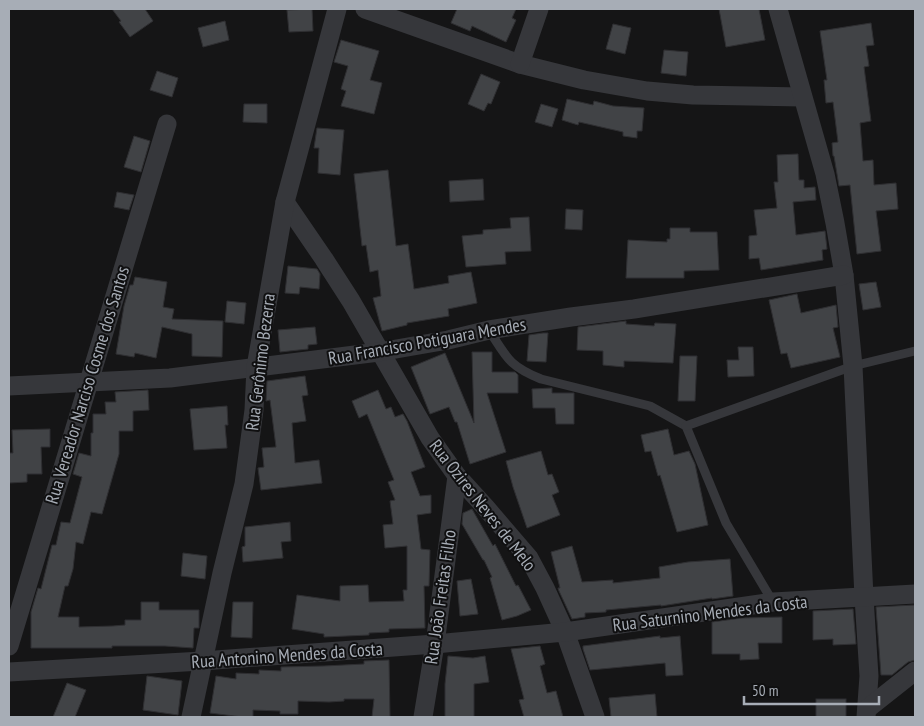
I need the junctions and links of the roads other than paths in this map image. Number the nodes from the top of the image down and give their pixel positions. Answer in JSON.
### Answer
{"nodes":[{"id":1,"x":338,"y":9,"type":"edge"},
{"id":2,"x":365,"y":9,"type":"edge"},
{"id":3,"x":539,"y":9,"type":"edge"},
{"id":4,"x":778,"y":9,"type":"edge"},
{"id":5,"x":520,"y":64,"type":"junction"},
{"id":6,"x":802,"y":97,"type":"junction"},
{"id":7,"x":167,"y":124,"type":"dead end"},
{"id":8,"x":285,"y":202,"type":"junction"},
{"id":9,"x":844,"y":275,"type":"junction"},
{"id":10,"x":489,"y":330,"type":"junction"},
{"id":11,"x":915,"y":351,"type":"edge"},
{"id":12,"x":379,"y":352,"type":"junction"},
{"id":13,"x":853,"y":366,"type":"junction"},
{"id":14,"x":256,"y":367,"type":"junction"},
{"id":15,"x":88,"y":383,"type":"junction"},
{"id":16,"x":9,"y":386,"type":"edge"},
{"id":17,"x":686,"y":426,"type":"junction"},
{"id":18,"x":456,"y":476,"type":"junction"},
{"id":19,"x":915,"y":594,"type":"edge"},
{"id":20,"x":864,"y":597,"type":"junction"},
{"id":21,"x":773,"y":602,"type":"junction"},
{"id":22,"x":565,"y":632,"type":"junction"},
{"id":23,"x":435,"y":644,"type":"junction"},
{"id":24,"x":9,"y":646,"type":"edge"},
{"id":25,"x":202,"y":661,"type":"junction"},
{"id":26,"x":915,"y":671,"type":"edge"},
{"id":27,"x":9,"y":672,"type":"edge"},
{"id":28,"x":867,"y":713,"type":"edge"},
{"id":29,"x":191,"y":717,"type":"edge"},
{"id":30,"x":423,"y":717,"type":"edge"},
{"id":31,"x":595,"y":717,"type":"edge"}],
"edges":[{"from":1,"to":8,"type":"street","name":"Rua Gerônimo Bezerra"},
{"from":2,"to":5,"type":"street"},
{"from":3,"to":5,"type":"street"},
{"from":4,"to":6,"type":"street"},
{"from":5,"to":6,"type":"street"},
{"from":6,"to":9,"type":"street"},
{"from":7,"to":15,"type":"street","name":"Rua Vereador Narciso Cosme dos Santos"},
{"from":8,"to":12,"type":"street","name":"Rua Ozires Neves de Melo"},
{"from":8,"to":14,"type":"street","name":"Rua Gerônimo Bezerra"},
{"from":9,"to":10,"type":"street","name":"Rua Francisco Potiguara Mendes"},
{"from":9,"to":13,"type":"street"},
{"from":10,"to":12,"type":"street","name":"Rua Francisco Potiguara Mendes"},
{"from":10,"to":17,"type":"lane"},
{"from":11,"to":13,"type":"lane"},
{"from":12,"to":14,"type":"street","name":"Rua Francisco Potiguara Mendes"},
{"from":12,"to":18,"type":"street","name":"Rua Ozires Neves de Melo"},
{"from":13,"to":17,"type":"lane"},
{"from":13,"to":20,"type":"street"},
{"from":14,"to":15,"type":"street","name":"Rua Francisco Potiguara Mendes"},
{"from":14,"to":25,"type":"street","name":"Rua Gerônimo Bezerra"},
{"from":15,"to":16,"type":"street","name":"Rua Francisco Potiguara Mendes"},
{"from":15,"to":24,"type":"street","name":"Rua Vereador Narciso Cosme dos Santos"},
{"from":17,"to":21,"type":"lane"},
{"from":18,"to":22,"type":"street","name":"Rua Ozires Neves de Melo"},
{"from":18,"to":23,"type":"street","name":"Rua João Freitas Filho"},
{"from":19,"to":20,"type":"street","name":"Rua Saturnino Mendes da Costa"},
{"from":20,"to":21,"type":"street","name":"Rua Saturnino Mendes da Costa"},
{"from":20,"to":28,"type":"street"},
{"from":21,"to":22,"type":"street","name":"Rua Saturnino Mendes da Costa"},
{"from":22,"to":23,"type":"street","name":"Rua Antonino Mendes da Costa"},
{"from":22,"to":31,"type":"street","name":"Rua Ozires Neves de Melo"},
{"from":23,"to":25,"type":"street","name":"Rua Antonino Mendes da Costa"},
{"from":23,"to":30,"type":"street","name":"Rua João Freitas Filho"},
{"from":25,"to":27,"type":"street","name":"Rua Antonino Mendes da Costa"},
{"from":25,"to":29,"type":"street","name":"Rua Gerônimo Bezerra"},
{"from":26,"to":28,"type":"street"}]}
